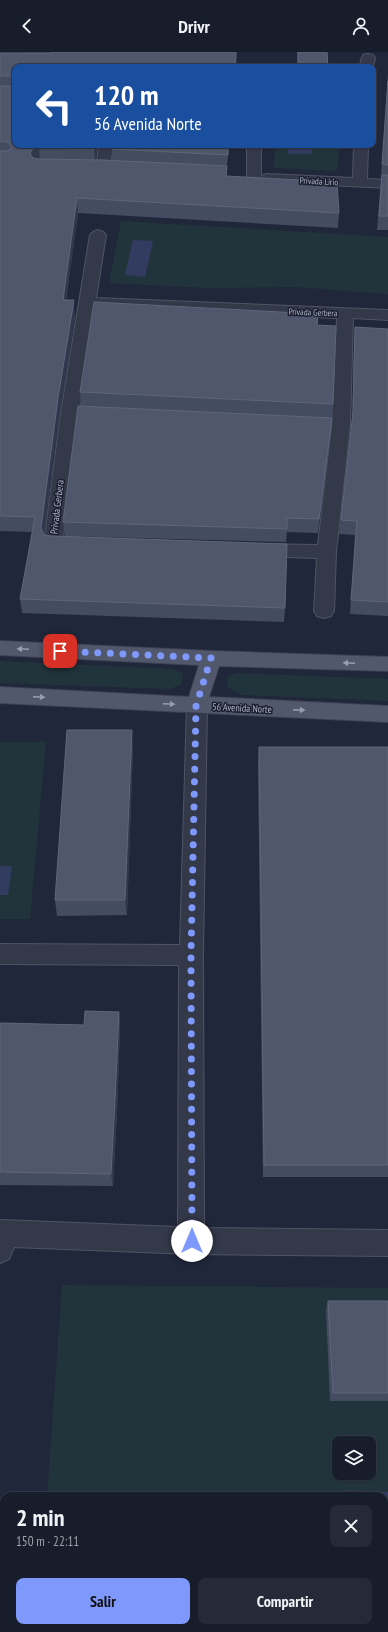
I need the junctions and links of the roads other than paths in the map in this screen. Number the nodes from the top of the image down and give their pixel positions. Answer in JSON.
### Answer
{"nodes":[{"id":1,"x":106,"y":148,"type":"edge"},
{"id":2,"x":254,"y":148,"type":"edge"},
{"id":3,"x":361,"y":148,"type":"edge"},
{"id":4,"x":88,"y":169,"type":"edge"},
{"id":5,"x":103,"y":169,"type":"junction"},
{"id":6,"x":119,"y":170,"type":"edge"},
{"id":7,"x":238,"y":176,"type":"edge"},
{"id":8,"x":254,"y":177,"type":"junction"},
{"id":9,"x":360,"y":183,"type":"junction"},
{"id":10,"x":388,"y":184,"type":"edge"},
{"id":11,"x":98,"y":235,"type":"dead end"},
{"id":12,"x":88,"y":302,"type":"junction"},
{"id":13,"x":345,"y":313,"type":"junction"},
{"id":14,"x":388,"y":315,"type":"edge"},
{"id":15,"x":92,"y":544,"type":"edge"},
{"id":16,"x":241,"y":549,"type":"edge"},
{"id":17,"x":327,"y":552,"type":"junction"},
{"id":18,"x":324,"y":611,"type":"dead end"},
{"id":19,"x":0,"y":648,"type":"edge"},
{"id":20,"x":211,"y":658,"type":"junction"},
{"id":21,"x":388,"y":664,"type":"edge"},
{"id":22,"x":0,"y":695,"type":"edge"},
{"id":23,"x":196,"y":706,"type":"junction"},
{"id":24,"x":388,"y":714,"type":"edge"},
{"id":25,"x":0,"y":954,"type":"edge"},
{"id":26,"x":191,"y":955,"type":"junction"},
{"id":27,"x":1,"y":1239,"type":"edge"},
{"id":28,"x":192,"y":1241,"type":"junction"},
{"id":29,"x":388,"y":1243,"type":"edge"}],
"edges":[{"from":1,"to":5,"type":"street"},
{"from":2,"to":8,"type":"street"},
{"from":3,"to":9,"type":"street"},
{"from":4,"to":5,"type":"street"},
{"from":5,"to":6,"type":"street"},
{"from":7,"to":8,"type":"street","name":"Privada Lirio"},
{"from":8,"to":9,"type":"street","name":"Privada Lirio"},
{"from":9,"to":10,"type":"street","name":"Privada Lirio"},
{"from":11,"to":12,"type":"street","name":"Privada Gerbera"},
{"from":12,"to":13,"type":"street","name":"Privada Gerbera"},
{"from":12,"to":15,"type":"street","name":"Privada Gerbera"},
{"from":13,"to":14,"type":"street","name":"Privada Gerbera"},
{"from":13,"to":17,"type":"street","name":"Privada Gerbera"},
{"from":16,"to":17,"type":"street"},
{"from":17,"to":18,"type":"street","name":"Privada Gerbera"},
{"from":20,"to":19,"type":"main road","one_way":true},
{"from":21,"to":20,"type":"main road","one_way":true},
{"from":20,"to":23,"type":"main road"},
{"from":22,"to":23,"type":"main road","name":"56 Avenida Norte","one_way":true},
{"from":23,"to":24,"type":"main road","name":"56 Avenida Norte","one_way":true},
{"from":23,"to":26,"type":"street"},
{"from":25,"to":26,"type":"street"},
{"from":26,"to":28,"type":"street"},
{"from":27,"to":28,"type":"street"},
{"from":28,"to":29,"type":"street"}]}
